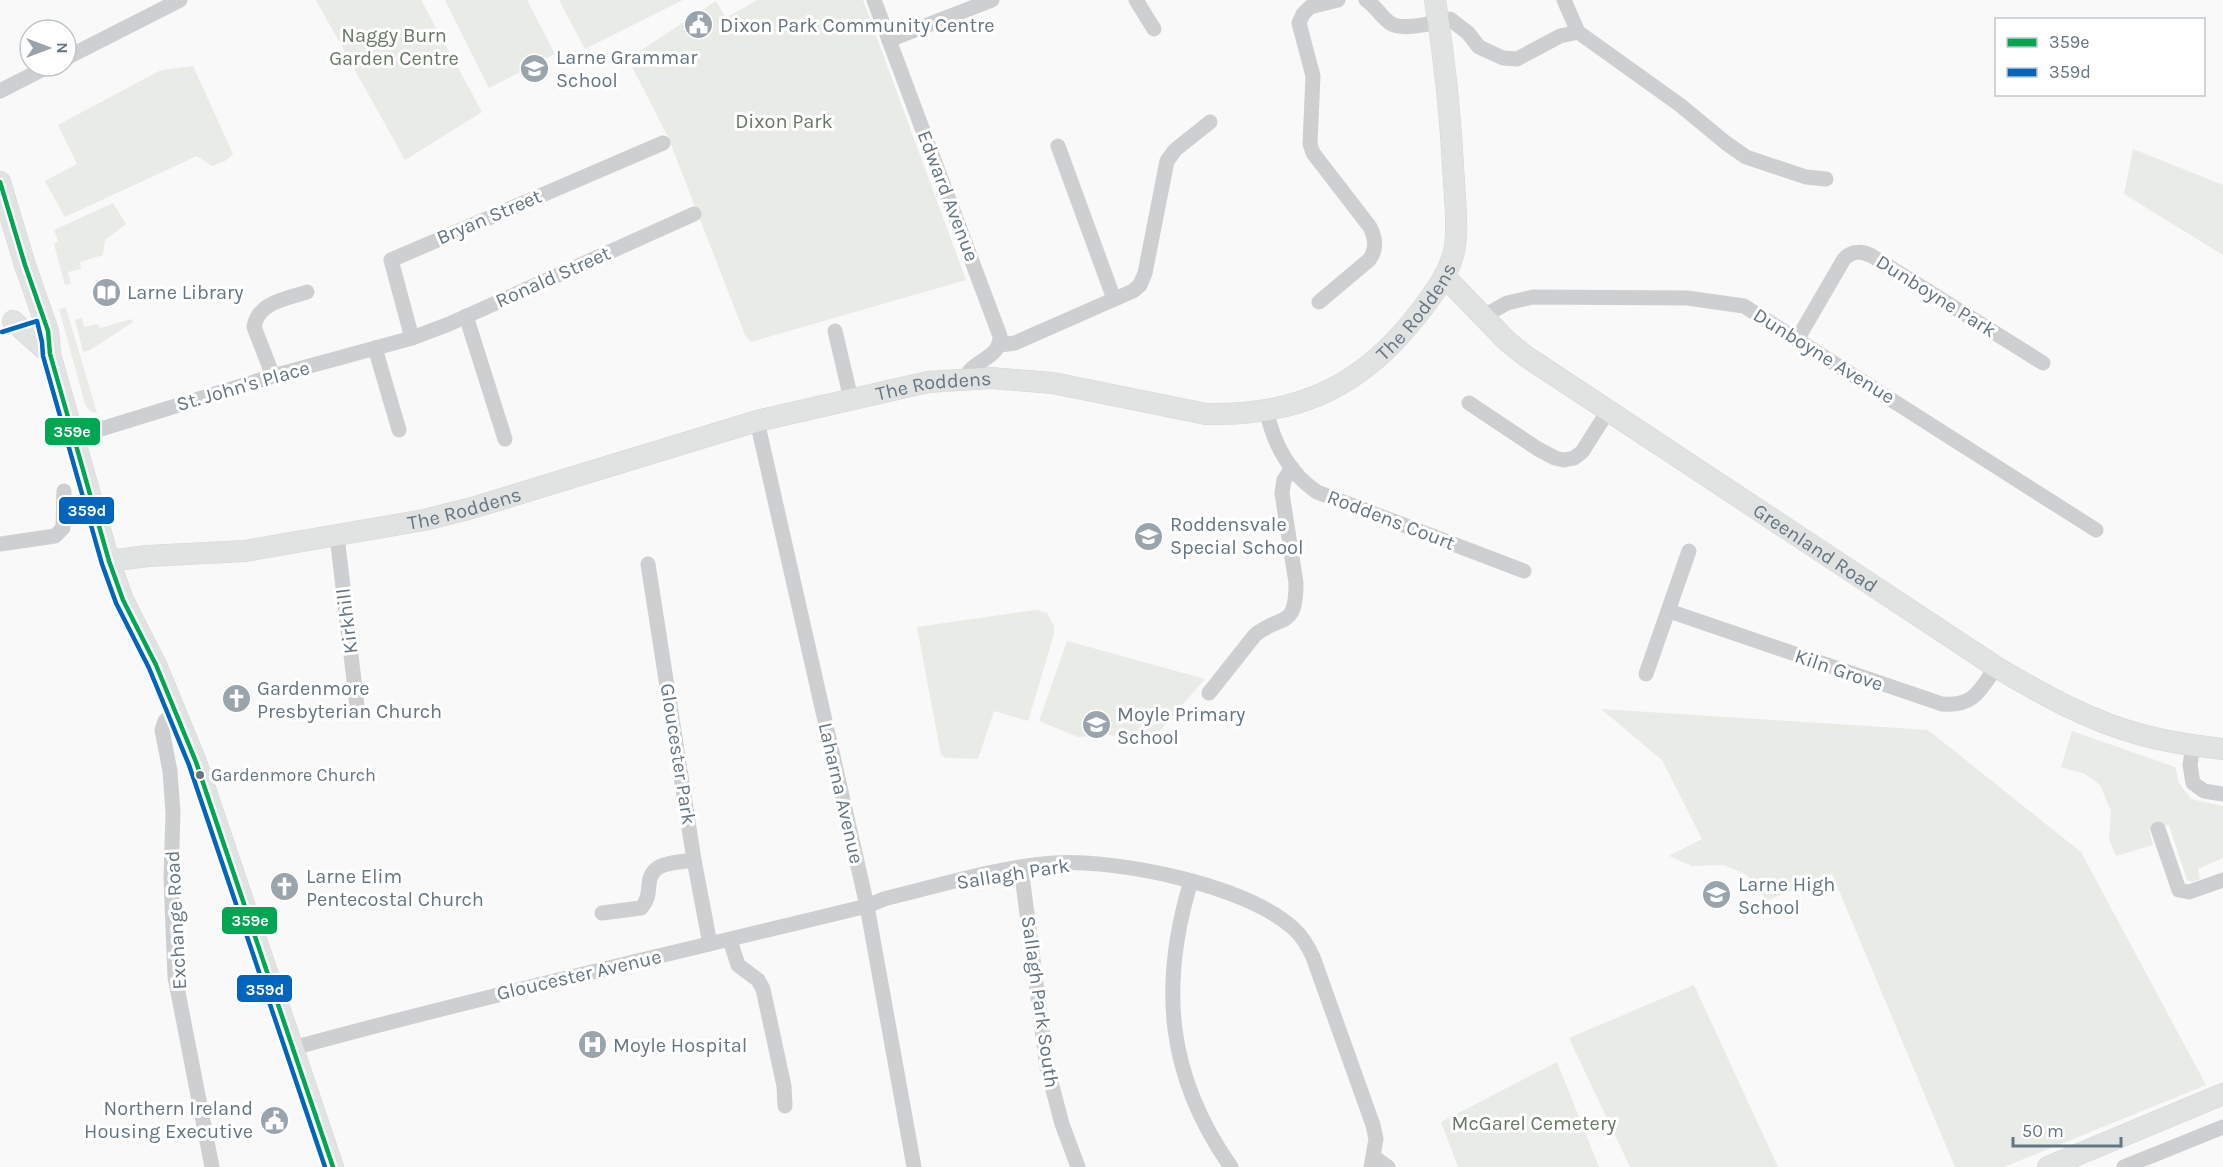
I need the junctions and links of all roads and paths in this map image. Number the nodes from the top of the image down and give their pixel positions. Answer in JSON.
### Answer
{"nodes":[{"id":1,"x":180,"y":0,"type":"edge"},
{"id":2,"x":874,"y":0,"type":"edge"},
{"id":3,"x":992,"y":0,"type":"edge"},
{"id":4,"x":1136,"y":0,"type":"edge"},
{"id":5,"x":1338,"y":0,"type":"edge"},
{"id":6,"x":1366,"y":0,"type":"edge"},
{"id":7,"x":1435,"y":0,"type":"edge"},
{"id":8,"x":1564,"y":0,"type":"edge"},
{"id":9,"x":1439,"y":21,"type":"junction"},
{"id":10,"x":1154,"y":29,"type":"dead end"},
{"id":11,"x":1578,"y":32,"type":"junction"},
{"id":12,"x":889,"y":40,"type":"junction"},
{"id":13,"x":78,"y":52,"type":"edge"},
{"id":14,"x":25,"y":78,"type":"edge"},
{"id":15,"x":0,"y":91,"type":"edge"},
{"id":16,"x":1210,"y":122,"type":"dead end"},
{"id":17,"x":663,"y":143,"type":"dead end"},
{"id":18,"x":1058,"y":146,"type":"dead end"},
{"id":19,"x":1826,"y":178,"type":"dead end"},
{"id":20,"x":0,"y":182,"type":"edge"},
{"id":21,"x":694,"y":214,"type":"dead end"},
{"id":22,"x":1444,"y":276,"type":"junction"},
{"id":23,"x":306,"y":292,"type":"dead end"},
{"id":24,"x":1114,"y":299,"type":"junction"},
{"id":25,"x":1319,"y":302,"type":"dead end"},
{"id":26,"x":42,"y":312,"type":"junction"},
{"id":27,"x":466,"y":316,"type":"junction"},
{"id":28,"x":1484,"y":316,"type":"junction"},
{"id":29,"x":7,"y":323,"type":"edge"},
{"id":30,"x":835,"y":331,"type":"dead end"},
{"id":31,"x":412,"y":338,"type":"junction"},
{"id":32,"x":1798,"y":338,"type":"junction"},
{"id":33,"x":1000,"y":345,"type":"junction"},
{"id":34,"x":375,"y":348,"type":"junction"},
{"id":35,"x":50,"y":354,"type":"junction"},
{"id":36,"x":2043,"y":363,"type":"dead end"},
{"id":37,"x":273,"y":376,"type":"junction"},
{"id":38,"x":965,"y":379,"type":"junction"},
{"id":39,"x":851,"y":399,"type":"junction"},
{"id":40,"x":1470,"y":403,"type":"dead end"},
{"id":41,"x":1266,"y":409,"type":"junction"},
{"id":42,"x":1608,"y":411,"type":"junction"},
{"id":43,"x":757,"y":421,"type":"junction"},
{"id":44,"x":399,"y":429,"type":"dead end"},
{"id":45,"x":75,"y":437,"type":"junction"},
{"id":46,"x":504,"y":439,"type":"dead end"},
{"id":47,"x":1292,"y":468,"type":"junction"},
{"id":48,"x":64,"y":491,"type":"dead end"},
{"id":49,"x":2096,"y":530,"type":"dead end"},
{"id":50,"x":337,"y":536,"type":"junction"},
{"id":51,"x":0,"y":544,"type":"edge"},
{"id":52,"x":1689,"y":551,"type":"dead end"},
{"id":53,"x":109,"y":561,"type":"junction"},
{"id":54,"x":648,"y":564,"type":"dead end"},
{"id":55,"x":1524,"y":571,"type":"dead end"},
{"id":56,"x":1669,"y":611,"type":"junction"},
{"id":57,"x":1996,"y":667,"type":"junction"},
{"id":58,"x":1646,"y":674,"type":"dead end"},
{"id":59,"x":1209,"y":693,"type":"dead end"},
{"id":60,"x":357,"y":706,"type":"dead end"},
{"id":61,"x":175,"y":711,"type":"junction"},
{"id":62,"x":2193,"y":745,"type":"junction"},
{"id":63,"x":2223,"y":749,"type":"edge"},
{"id":64,"x":2223,"y":794,"type":"edge"},
{"id":65,"x":2158,"y":829,"type":"dead end"},
{"id":66,"x":694,"y":860,"type":"junction"},
{"id":67,"x":1022,"y":868,"type":"junction"},
{"id":68,"x":2223,"y":880,"type":"edge"},
{"id":69,"x":1191,"y":881,"type":"junction"},
{"id":70,"x":867,"y":906,"type":"junction"},
{"id":71,"x":602,"y":913,"type":"dead end"},
{"id":72,"x":730,"y":940,"type":"junction"},
{"id":73,"x":710,"y":944,"type":"junction"},
{"id":74,"x":293,"y":1048,"type":"junction"},
{"id":75,"x":2223,"y":1094,"type":"edge"},
{"id":76,"x":785,"y":1106,"type":"dead end"},
{"id":77,"x":2223,"y":1127,"type":"edge"},
{"id":78,"x":1372,"y":1162,"type":"edge"},
{"id":79,"x":213,"y":1167,"type":"edge"},
{"id":80,"x":333,"y":1167,"type":"edge"},
{"id":81,"x":914,"y":1167,"type":"edge"},
{"id":82,"x":1078,"y":1167,"type":"edge"},
{"id":83,"x":1231,"y":1167,"type":"edge"},
{"id":84,"x":1388,"y":1167,"type":"edge"},
{"id":85,"x":2048,"y":1167,"type":"edge"},
{"id":86,"x":2124,"y":1167,"type":"edge"}],
"edges":[{"from":1,"to":13,"type":"street"},
{"from":2,"to":12,"type":"street","name":"Edward Avenue"},
{"from":3,"to":12,"type":"street"},
{"from":4,"to":10,"type":"street"},
{"from":5,"to":25,"type":"street"},
{"from":6,"to":9,"type":"street"},
{"from":7,"to":9,"type":"street","name":"The Roddens"},
{"from":8,"to":11,"type":"street"},
{"from":9,"to":11,"type":"street"},
{"from":9,"to":22,"type":"street","name":"The Roddens"},
{"from":11,"to":19,"type":"street"},
{"from":12,"to":33,"type":"street","name":"Edward Avenue"},
{"from":14,"to":15,"type":"street"},
{"from":16,"to":24,"type":"street"},
{"from":17,"to":31,"type":"street","name":"Bryan Street"},
{"from":18,"to":24,"type":"street"},
{"from":20,"to":26,"type":"street"},
{"from":21,"to":27,"type":"street","name":"Ronald Street"},
{"from":22,"to":28,"type":"street","name":"Greenland Road"},
{"from":22,"to":41,"type":"street","name":"The Roddens"},
{"from":23,"to":37,"type":"street"},
{"from":24,"to":33,"type":"street"},
{"from":26,"to":29,"type":"street"},
{"from":26,"to":35,"type":"street"},
{"from":27,"to":31,"type":"street","name":"Ronald Street"},
{"from":27,"to":46,"type":"street"},
{"from":28,"to":32,"type":"street","name":"Dunboyne Avenue"},
{"from":28,"to":42,"type":"street","name":"Greenland Road"},
{"from":29,"to":35,"type":"street"},
{"from":30,"to":39,"type":"street"},
{"from":31,"to":34,"type":"street","name":"St. John's Place"},
{"from":32,"to":36,"type":"street","name":"Dunboyne Park"},
{"from":32,"to":49,"type":"street","name":"Dunboyne Avenue"},
{"from":33,"to":38,"type":"street"},
{"from":34,"to":37,"type":"street","name":"St. John's Place"},
{"from":34,"to":44,"type":"street"},
{"from":35,"to":45,"type":"street"},
{"from":37,"to":45,"type":"street","name":"St. John's Place"},
{"from":38,"to":39,"type":"street","name":"The Roddens"},
{"from":38,"to":41,"type":"street","name":"The Roddens"},
{"from":39,"to":43,"type":"street","name":"The Roddens"},
{"from":40,"to":42,"type":"street"},
{"from":41,"to":47,"type":"street","name":"Roddens Court"},
{"from":42,"to":57,"type":"street","name":"Greenland Road"},
{"from":43,"to":50,"type":"street","name":"The Roddens"},
{"from":43,"to":70,"type":"street","name":"Laharna Avenue"},
{"from":45,"to":53,"type":"street"},
{"from":47,"to":55,"type":"street","name":"Roddens Court"},
{"from":47,"to":59,"type":"street"},
{"from":48,"to":51,"type":"street"},
{"from":50,"to":53,"type":"street","name":"The Roddens"},
{"from":50,"to":60,"type":"street","name":"Kirkhill"},
{"from":52,"to":56,"type":"street"},
{"from":53,"to":61,"type":"street"},
{"from":54,"to":66,"type":"street","name":"Gloucester Park"},
{"from":56,"to":57,"type":"street","name":"Kiln Grove"},
{"from":56,"to":58,"type":"street"},
{"from":57,"to":62,"type":"street","name":"Greenland Road"},
{"from":61,"to":74,"type":"street"},
{"from":61,"to":79,"type":"street","name":"Exchange Road"},
{"from":62,"to":63,"type":"street","name":"Greenland Road"},
{"from":62,"to":64,"type":"street"},
{"from":65,"to":68,"type":"street"},
{"from":66,"to":71,"type":"street"},
{"from":66,"to":73,"type":"street","name":"Gloucester Park"},
{"from":67,"to":69,"type":"street","name":"Sallagh Park"},
{"from":67,"to":70,"type":"street","name":"Sallagh Park"},
{"from":67,"to":82,"type":"street","name":"Sallagh Park South"},
{"from":69,"to":78,"type":"street","name":"Sallagh Park"},
{"from":69,"to":83,"type":"street"},
{"from":70,"to":72,"type":"street","name":"Gloucester Avenue"},
{"from":70,"to":81,"type":"street","name":"Laharna Avenue"},
{"from":72,"to":73,"type":"street","name":"Gloucester Avenue"},
{"from":72,"to":76,"type":"street"},
{"from":73,"to":74,"type":"street","name":"Gloucester Avenue"},
{"from":74,"to":80,"type":"street"},
{"from":75,"to":85,"type":"street"},
{"from":77,"to":86,"type":"street"},
{"from":78,"to":84,"type":"street"}]}
